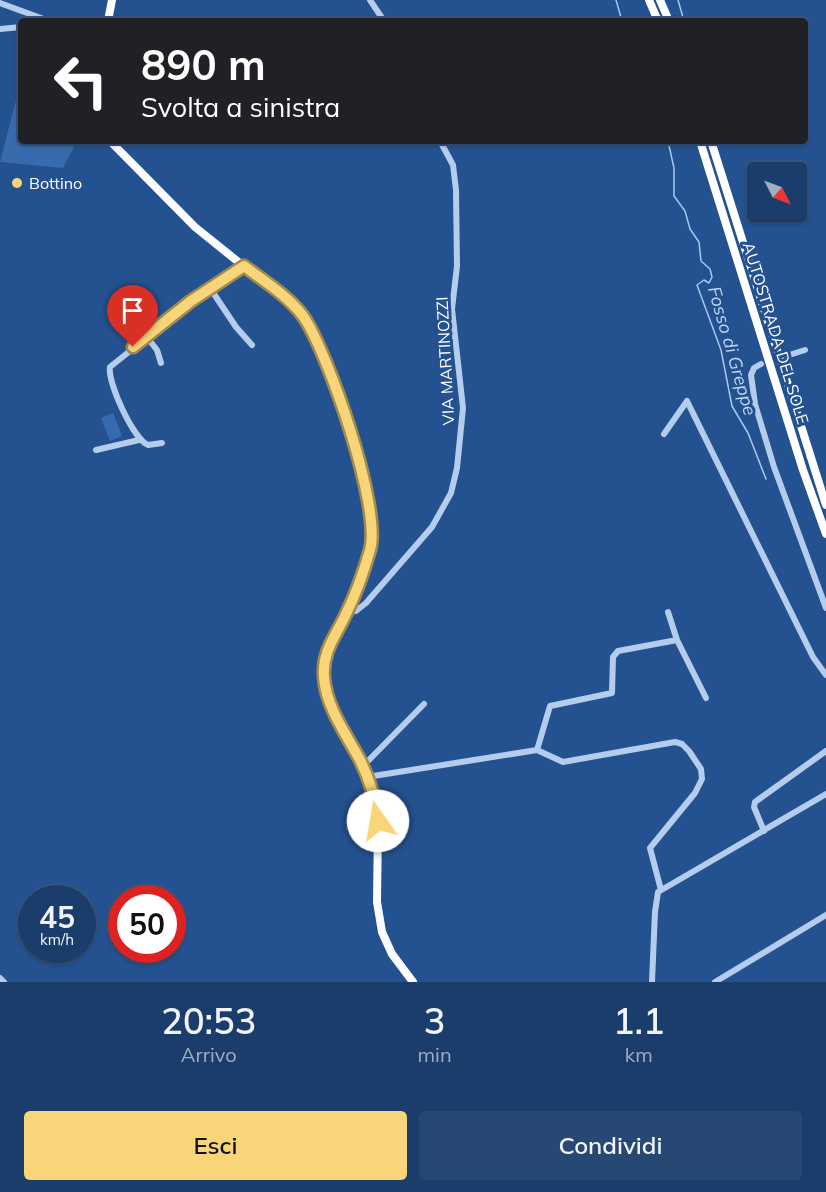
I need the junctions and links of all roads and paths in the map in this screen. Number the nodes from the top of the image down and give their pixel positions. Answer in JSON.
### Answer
{"nodes":[{"id":1,"x":15,"y":0,"type":"edge"},
{"id":2,"x":112,"y":0,"type":"edge"},
{"id":3,"x":370,"y":0,"type":"edge"},
{"id":4,"x":649,"y":0,"type":"edge"},
{"id":5,"x":660,"y":0,"type":"edge"},
{"id":6,"x":0,"y":3,"type":"edge"},
{"id":7,"x":13,"y":8,"type":"junction"},
{"id":8,"x":38,"y":18,"type":"edge"},
{"id":9,"x":109,"y":18,"type":"edge"},
{"id":10,"x":382,"y":18,"type":"edge"},
{"id":11,"x":657,"y":18,"type":"edge"},
{"id":12,"x":668,"y":18,"type":"edge"},
{"id":13,"x":18,"y":27,"type":"edge"},
{"id":14,"x":0,"y":29,"type":"edge"},
{"id":15,"x":113,"y":144,"type":"edge"},
{"id":16,"x":442,"y":144,"type":"edge"},
{"id":17,"x":701,"y":144,"type":"edge"},
{"id":18,"x":712,"y":144,"type":"edge"},
{"id":19,"x":244,"y":266,"type":"junction"},
{"id":20,"x":210,"y":288,"type":"junction"},
{"id":21,"x":146,"y":336,"type":"junction"},
{"id":22,"x":252,"y":345,"type":"dead end"},
{"id":23,"x":805,"y":350,"type":"dead end"},
{"id":24,"x":786,"y":356,"type":"dead end"},
{"id":25,"x":161,"y":363,"type":"dead end"},
{"id":26,"x":761,"y":364,"type":"dead end"},
{"id":27,"x":664,"y":434,"type":"dead end"},
{"id":28,"x":140,"y":440,"type":"junction"},
{"id":29,"x":162,"y":443,"type":"dead end"},
{"id":30,"x":96,"y":450,"type":"dead end"},
{"id":31,"x":826,"y":504,"type":"edge"},
{"id":32,"x":826,"y":534,"type":"edge"},
{"id":33,"x":826,"y":608,"type":"edge"},
{"id":34,"x":347,"y":612,"type":"junction"},
{"id":35,"x":668,"y":612,"type":"dead end"},
{"id":36,"x":676,"y":640,"type":"junction"},
{"id":37,"x":826,"y":675,"type":"edge"},
{"id":38,"x":706,"y":698,"type":"dead end"},
{"id":39,"x":424,"y":704,"type":"dead end"},
{"id":40,"x":537,"y":750,"type":"junction"},
{"id":41,"x":826,"y":751,"type":"edge"},
{"id":42,"x":363,"y":766,"type":"junction"},
{"id":43,"x":367,"y":777,"type":"junction"},
{"id":44,"x":826,"y":794,"type":"edge"},
{"id":45,"x":764,"y":831,"type":"junction"},
{"id":46,"x":660,"y":891,"type":"junction"},
{"id":47,"x":826,"y":915,"type":"edge"},
{"id":48,"x":0,"y":978,"type":"edge"},
{"id":49,"x":4,"y":982,"type":"edge"},
{"id":50,"x":413,"y":982,"type":"edge"},
{"id":51,"x":652,"y":982,"type":"edge"},
{"id":52,"x":715,"y":982,"type":"edge"}],
"edges":[{"from":1,"to":7,"type":"street"},
{"from":2,"to":9,"type":"main road"},
{"from":3,"to":10,"type":"street"},
{"from":4,"to":11,"type":"highway"},
{"from":5,"to":12,"type":"highway"},
{"from":6,"to":7,"type":"street"},
{"from":7,"to":8,"type":"street"},
{"from":13,"to":14,"type":"street"},
{"from":15,"to":19,"type":"main road"},
{"from":16,"to":34,"type":"street","name":"VIA MARTINOZZI"},
{"from":17,"to":32,"type":"highway","name":"AUTOSTRADA DEL SOLE"},
{"from":18,"to":31,"type":"highway","name":"AUTOSTRADA DEL SOLE"},
{"from":19,"to":20,"type":"street"},
{"from":19,"to":34,"type":"main road"},
{"from":20,"to":21,"type":"street"},
{"from":20,"to":22,"type":"street"},
{"from":21,"to":25,"type":"street"},
{"from":21,"to":28,"type":"street"},
{"from":23,"to":24,"type":"street"},
{"from":26,"to":33,"type":"street"},
{"from":27,"to":37,"type":"street"},
{"from":28,"to":29,"type":"street"},
{"from":28,"to":30,"type":"street"},
{"from":34,"to":42,"type":"main road"},
{"from":35,"to":36,"type":"street"},
{"from":36,"to":38,"type":"street"},
{"from":36,"to":40,"type":"street"},
{"from":39,"to":42,"type":"street"},
{"from":40,"to":43,"type":"street"},
{"from":40,"to":46,"type":"street"},
{"from":41,"to":45,"type":"street"},
{"from":42,"to":43,"type":"main road"},
{"from":43,"to":50,"type":"main road"},
{"from":44,"to":45,"type":"street"},
{"from":45,"to":46,"type":"street"},
{"from":46,"to":51,"type":"street"},
{"from":47,"to":52,"type":"street"},
{"from":48,"to":49,"type":"street"}]}
